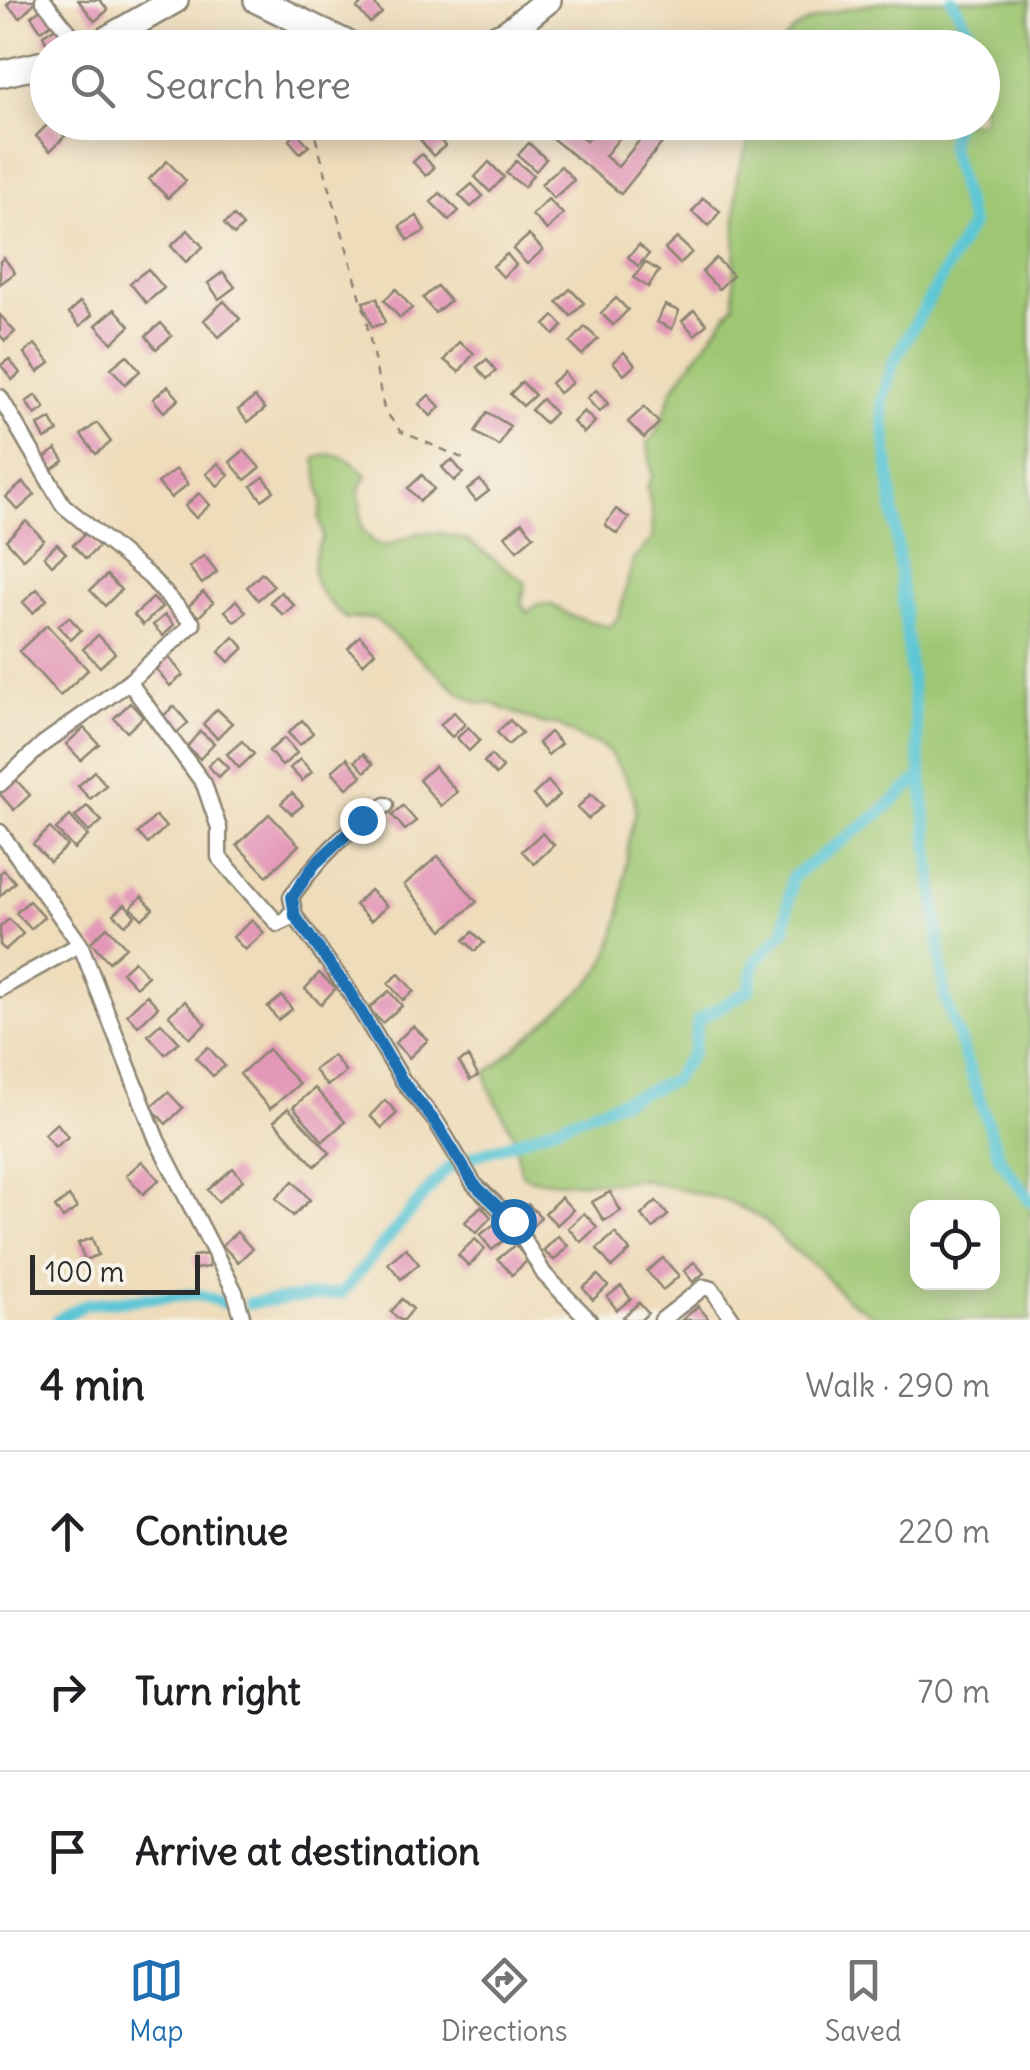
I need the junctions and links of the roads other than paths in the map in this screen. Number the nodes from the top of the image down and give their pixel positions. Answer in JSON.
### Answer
{"nodes":[{"id":1,"x":43,"y":0,"type":"edge"},
{"id":2,"x":176,"y":0,"type":"edge"},
{"id":3,"x":257,"y":0,"type":"edge"},
{"id":4,"x":548,"y":0,"type":"edge"},
{"id":5,"x":70,"y":30,"type":"edge"},
{"id":6,"x":123,"y":30,"type":"edge"},
{"id":7,"x":319,"y":30,"type":"edge"},
{"id":8,"x":511,"y":30,"type":"edge"},
{"id":9,"x":30,"y":67,"type":"edge"},
{"id":10,"x":0,"y":74,"type":"edge"},
{"id":11,"x":0,"y":397,"type":"edge"},
{"id":12,"x":129,"y":682,"type":"junction"},
{"id":13,"x":0,"y":784,"type":"edge"},
{"id":14,"x":386,"y":805,"type":"dead end"},
{"id":15,"x":0,"y":832,"type":"edge"},
{"id":16,"x":295,"y":916,"type":"junction"},
{"id":17,"x":80,"y":944,"type":"junction"},
{"id":18,"x":0,"y":989,"type":"edge"},
{"id":19,"x":243,"y":1320,"type":"edge"},
{"id":20,"x":589,"y":1320,"type":"edge"},
{"id":21,"x":662,"y":1320,"type":"edge"},
{"id":22,"x":733,"y":1320,"type":"edge"}],
"edges":[{"from":1,"to":5,"type":"street"},
{"from":2,"to":6,"type":"highway"},
{"from":3,"to":7,"type":"highway"},
{"from":4,"to":8,"type":"highway"},
{"from":9,"to":10,"type":"highway"},
{"from":11,"to":12,"type":"street"},
{"from":12,"to":13,"type":"street"},
{"from":12,"to":16,"type":"street"},
{"from":14,"to":16,"type":"street"},
{"from":15,"to":17,"type":"street"},
{"from":16,"to":20,"type":"street"},
{"from":17,"to":18,"type":"street"},
{"from":17,"to":19,"type":"street"},
{"from":21,"to":22,"type":"street"}]}
